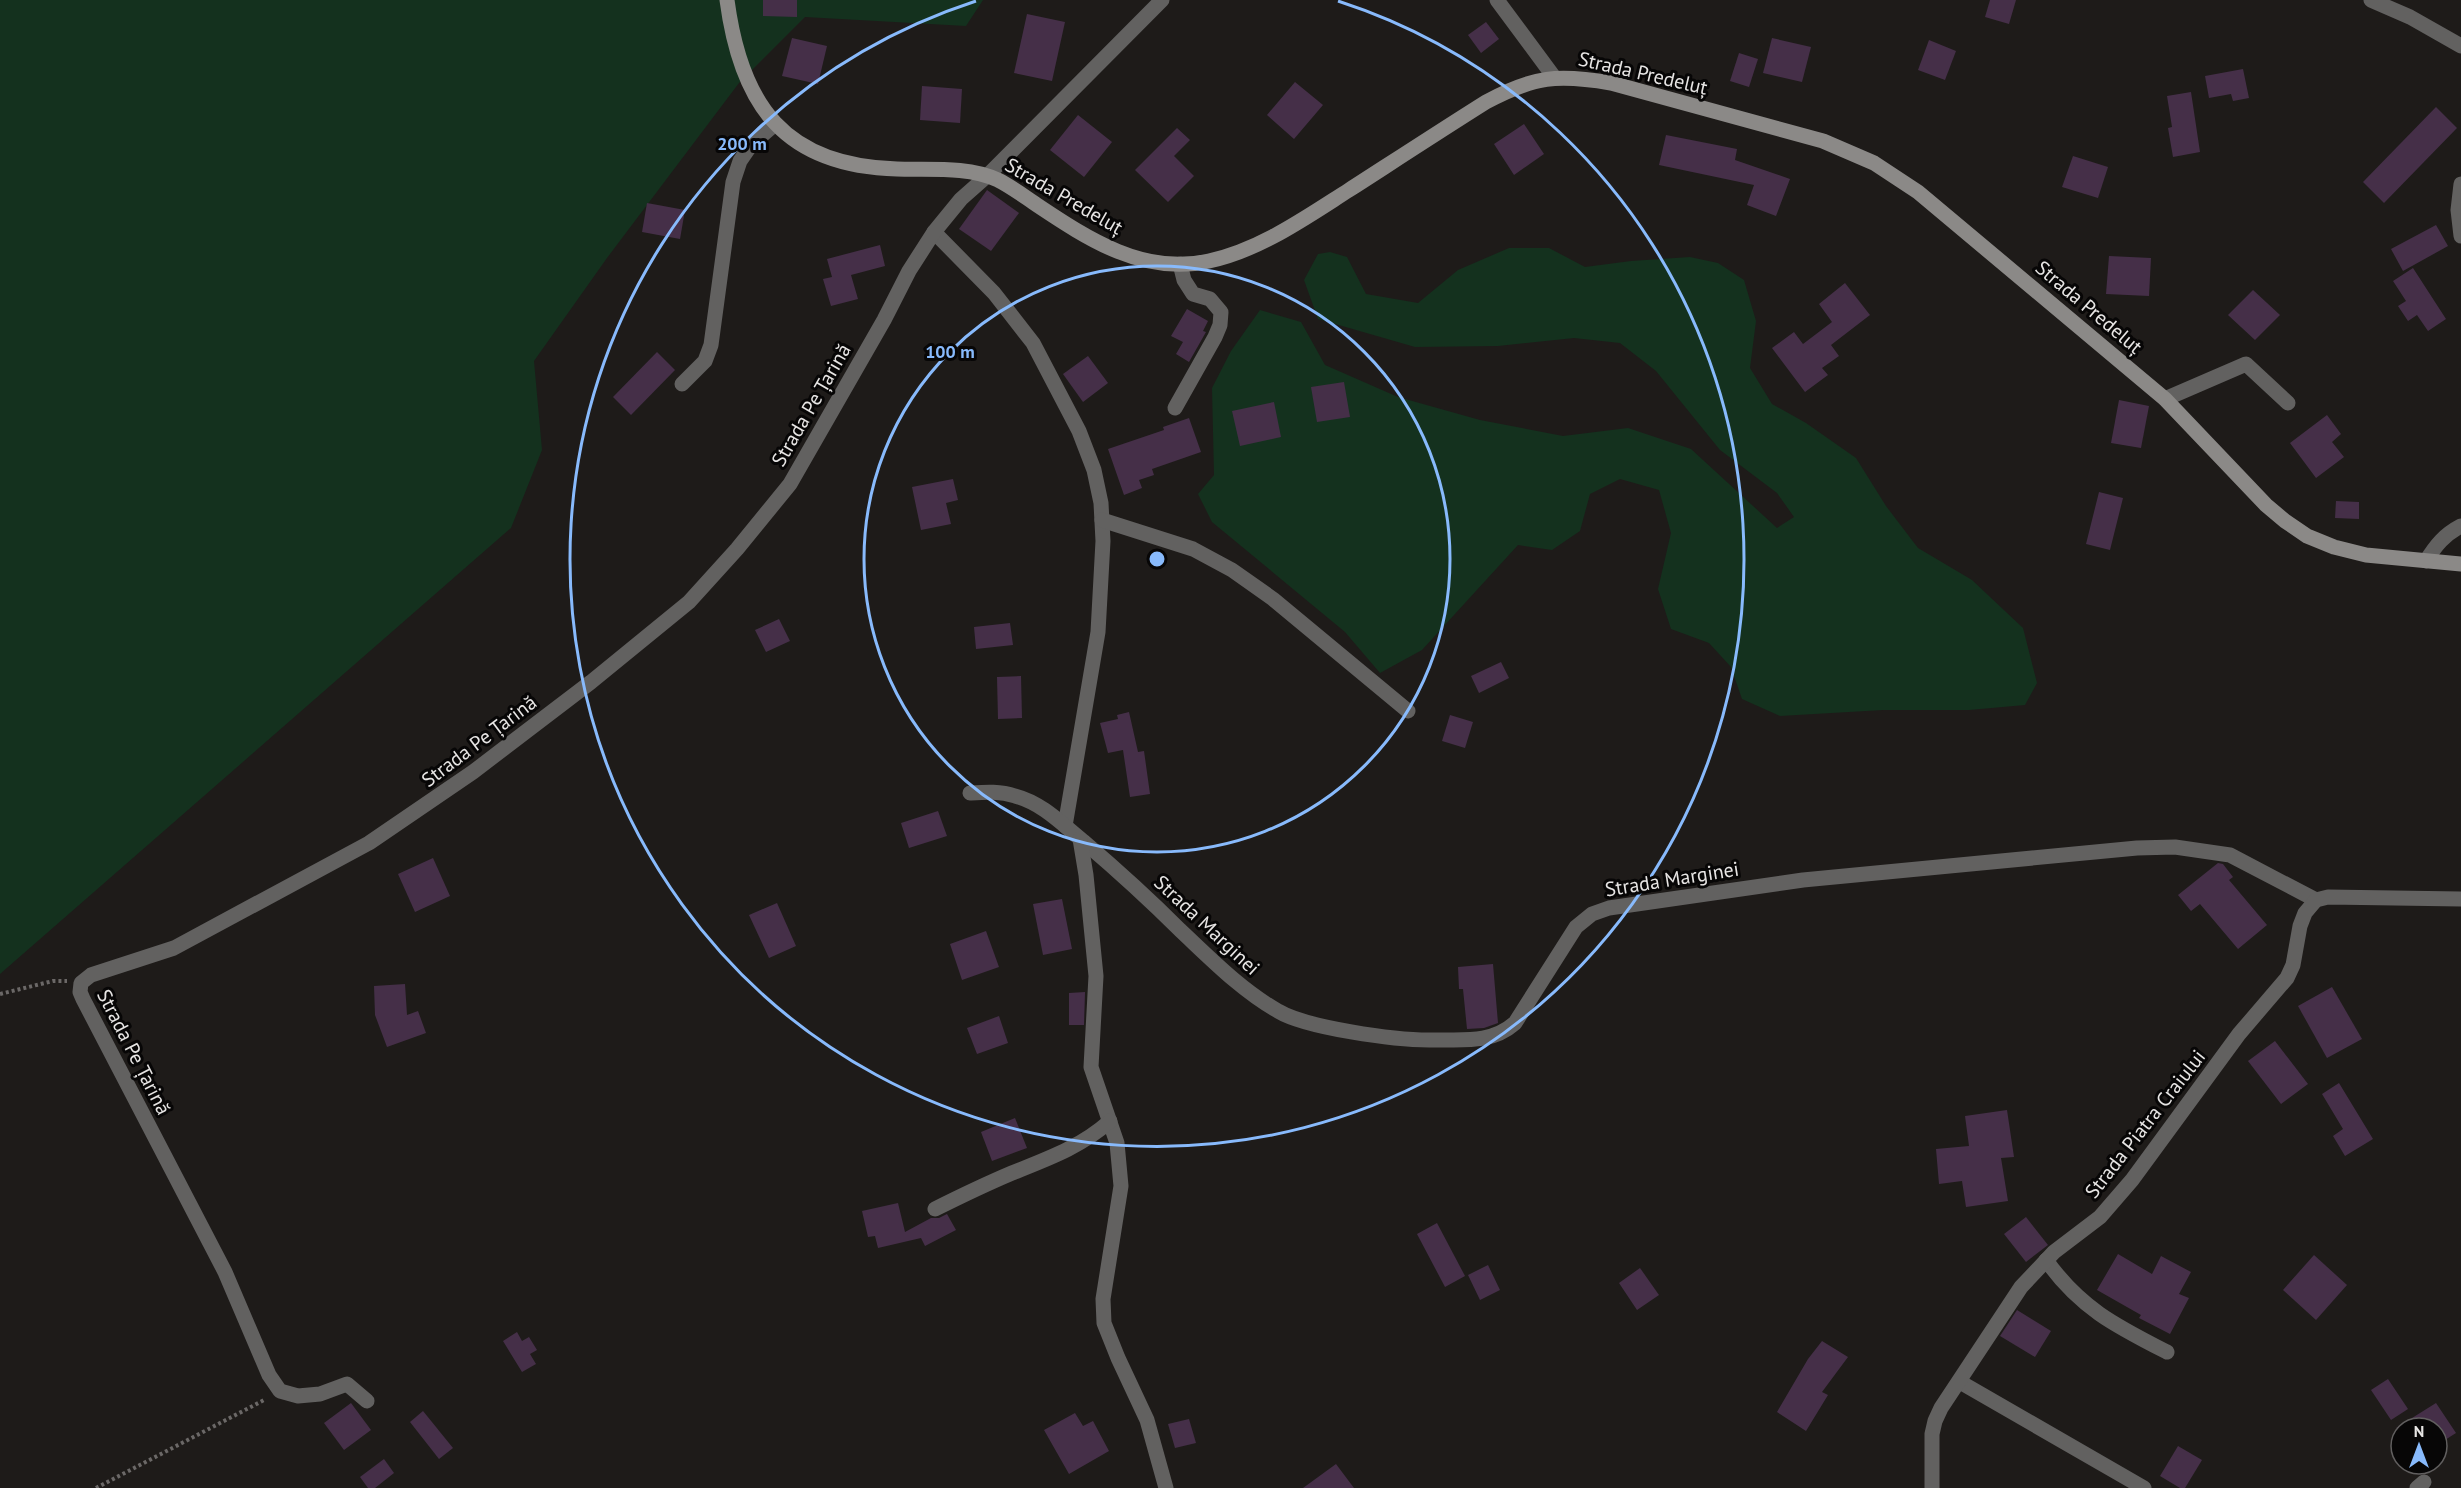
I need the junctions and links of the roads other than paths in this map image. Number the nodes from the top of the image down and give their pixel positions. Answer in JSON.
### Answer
{"nodes":[{"id":1,"x":727,"y":0,"type":"edge"},
{"id":2,"x":1162,"y":0,"type":"edge"},
{"id":3,"x":1497,"y":0,"type":"edge"},
{"id":4,"x":2371,"y":0,"type":"edge"},
{"id":5,"x":2461,"y":46,"type":"edge"},
{"id":6,"x":1554,"y":77,"type":"junction"},
{"id":7,"x":775,"y":124,"type":"junction"},
{"id":8,"x":987,"y":176,"type":"junction"},
{"id":9,"x":2461,"y":184,"type":"edge"},
{"id":10,"x":934,"y":232,"type":"junction"},
{"id":11,"x":2461,"y":236,"type":"edge"},
{"id":12,"x":1180,"y":264,"type":"junction"},
{"id":13,"x":682,"y":384,"type":"dead end"},
{"id":14,"x":2165,"y":399,"type":"junction"},
{"id":15,"x":2288,"y":403,"type":"dead end"},
{"id":16,"x":1175,"y":408,"type":"dead end"},
{"id":17,"x":1102,"y":520,"type":"junction"},
{"id":18,"x":2461,"y":526,"type":"edge"},
{"id":19,"x":2426,"y":561,"type":"junction"},
{"id":20,"x":2461,"y":564,"type":"edge"},
{"id":21,"x":1408,"y":711,"type":"dead end"},
{"id":22,"x":970,"y":793,"type":"dead end"},
{"id":23,"x":1065,"y":825,"type":"junction"},
{"id":24,"x":1080,"y":839,"type":"junction"},
{"id":25,"x":2461,"y":899,"type":"edge"},
{"id":26,"x":2316,"y":900,"type":"junction"},
{"id":27,"x":1110,"y":1121,"type":"junction"},
{"id":28,"x":935,"y":1209,"type":"dead end"},
{"id":29,"x":2046,"y":1260,"type":"junction"},
{"id":30,"x":2167,"y":1352,"type":"dead end"},
{"id":31,"x":1960,"y":1382,"type":"junction"},
{"id":32,"x":367,"y":1401,"type":"dead end"},
{"id":33,"x":1166,"y":1488,"type":"edge"},
{"id":34,"x":1932,"y":1488,"type":"edge"},
{"id":35,"x":2144,"y":1488,"type":"edge"}],
"edges":[{"from":1,"to":7,"type":"main road","name":"Strada Predeluț"},
{"from":2,"to":8,"type":"street","name":"Strada Pe Țarină"},
{"from":3,"to":6,"type":"street"},
{"from":4,"to":5,"type":"street"},
{"from":6,"to":12,"type":"main road","name":"Strada Predeluț"},
{"from":6,"to":14,"type":"main road","name":"Strada Predeluț"},
{"from":7,"to":8,"type":"main road","name":"Strada Predeluț"},
{"from":7,"to":13,"type":"street"},
{"from":8,"to":10,"type":"street","name":"Strada Pe Țarină"},
{"from":8,"to":12,"type":"main road","name":"Strada Predeluț"},
{"from":9,"to":11,"type":"street"},
{"from":10,"to":17,"type":"street"},
{"from":10,"to":32,"type":"street","name":"Strada Pe Țarină"},
{"from":12,"to":16,"type":"street"},
{"from":14,"to":15,"type":"street"},
{"from":14,"to":19,"type":"main road","name":"Strada Predeluț"},
{"from":17,"to":21,"type":"street"},
{"from":17,"to":23,"type":"street"},
{"from":18,"to":19,"type":"street"},
{"from":19,"to":20,"type":"main road","name":"Strada Predeluț"},
{"from":22,"to":23,"type":"street","name":"Strada Marginei"},
{"from":23,"to":24,"type":"street","name":"Strada Marginei"},
{"from":24,"to":26,"type":"street","name":"Strada Marginei"},
{"from":24,"to":27,"type":"street"},
{"from":25,"to":26,"type":"street"},
{"from":26,"to":29,"type":"street","name":"Strada Piatra Craiului"},
{"from":27,"to":28,"type":"street"},
{"from":27,"to":33,"type":"street"},
{"from":29,"to":30,"type":"street"},
{"from":29,"to":31,"type":"street","name":"Strada Piatra Craiului"},
{"from":31,"to":34,"type":"street","name":"Strada Piatra Craiului"},
{"from":31,"to":35,"type":"street"}]}
